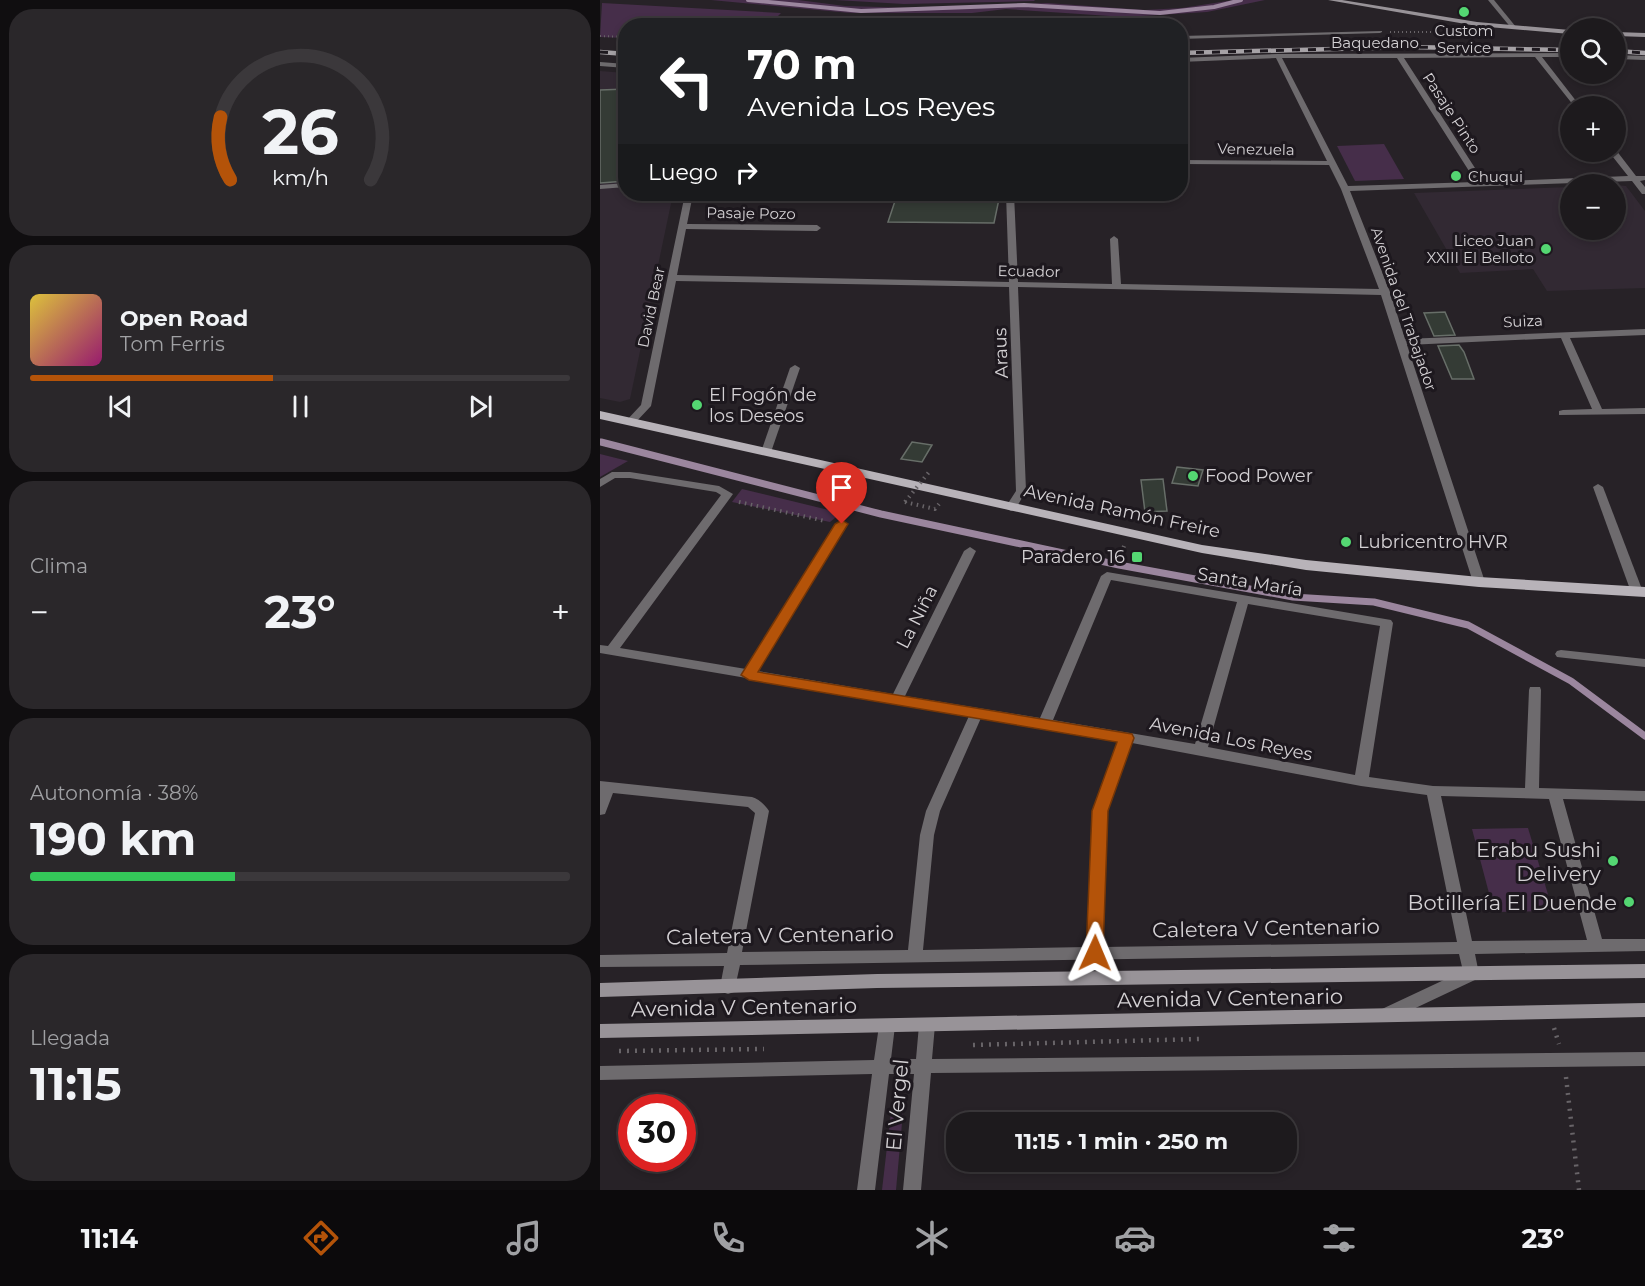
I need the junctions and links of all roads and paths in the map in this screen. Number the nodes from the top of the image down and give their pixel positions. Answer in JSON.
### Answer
{"nodes":[{"id":1,"x":1331,"y":0,"type":"edge"},
{"id":2,"x":1491,"y":0,"type":"edge"},
{"id":3,"x":1514,"y":28,"type":"junction"},
{"id":4,"x":1560,"y":31,"type":"edge"},
{"id":5,"x":1380,"y":32,"type":"dead end"},
{"id":6,"x":1626,"y":34,"type":"edge"},
{"id":7,"x":1645,"y":35,"type":"edge"},
{"id":8,"x":600,"y":36,"type":"edge"},
{"id":9,"x":618,"y":37,"type":"edge"},
{"id":10,"x":1188,"y":38,"type":"edge"},
{"id":11,"x":1399,"y":55,"type":"junction"},
{"id":12,"x":1537,"y":55,"type":"junction"},
{"id":13,"x":1278,"y":56,"type":"junction"},
{"id":14,"x":1560,"y":56,"type":"edge"},
{"id":15,"x":1626,"y":57,"type":"edge"},
{"id":16,"x":1645,"y":58,"type":"edge"},
{"id":17,"x":1188,"y":60,"type":"edge"},
{"id":18,"x":600,"y":64,"type":"edge"},
{"id":19,"x":618,"y":65,"type":"edge"},
{"id":20,"x":1570,"y":96,"type":"edge"},
{"id":21,"x":1188,"y":162,"type":"edge"},
{"id":22,"x":1621,"y":162,"type":"edge"},
{"id":23,"x":1332,"y":164,"type":"junction"},
{"id":24,"x":1634,"y":178,"type":"junction"},
{"id":25,"x":1645,"y":178,"type":"edge"},
{"id":26,"x":1482,"y":184,"type":"junction"},
{"id":27,"x":618,"y":186,"type":"edge"},
{"id":28,"x":600,"y":187,"type":"edge"},
{"id":29,"x":1345,"y":189,"type":"junction"},
{"id":30,"x":1645,"y":192,"type":"edge"},
{"id":31,"x":688,"y":201,"type":"edge"},
{"id":32,"x":1010,"y":201,"type":"edge"},
{"id":33,"x":684,"y":226,"type":"junction"},
{"id":34,"x":817,"y":228,"type":"dead end"},
{"id":35,"x":1114,"y":239,"type":"dead end"},
{"id":36,"x":673,"y":278,"type":"junction"},
{"id":37,"x":1015,"y":286,"type":"junction"},
{"id":38,"x":1117,"y":287,"type":"junction"},
{"id":39,"x":1385,"y":292,"type":"junction"},
{"id":40,"x":1645,"y":332,"type":"edge"},
{"id":41,"x":1564,"y":334,"type":"junction"},
{"id":42,"x":1402,"y":342,"type":"junction"},
{"id":43,"x":795,"y":368,"type":"dead end"},
{"id":44,"x":1645,"y":411,"type":"edge"},
{"id":45,"x":1598,"y":412,"type":"junction"},
{"id":46,"x":1563,"y":413,"type":"dead end"},
{"id":47,"x":600,"y":415,"type":"edge"},
{"id":48,"x":631,"y":421,"type":"junction"},
{"id":49,"x":766,"y":452,"type":"junction"},
{"id":50,"x":929,"y":472,"type":"dead end"},
{"id":51,"x":600,"y":484,"type":"edge"},
{"id":52,"x":1598,"y":487,"type":"dead end"},
{"id":53,"x":725,"y":496,"type":"junction"},
{"id":54,"x":1011,"y":508,"type":"junction"},
{"id":55,"x":935,"y":509,"type":"dead end"},
{"id":56,"x":842,"y":524,"type":"joint"},
{"id":57,"x":1123,"y":549,"type":"dead end"},
{"id":58,"x":970,"y":551,"type":"dead end"},
{"id":59,"x":1111,"y":573,"type":"junction"},
{"id":60,"x":1479,"y":582,"type":"junction"},
{"id":61,"x":1641,"y":592,"type":"edge"},
{"id":62,"x":1243,"y":600,"type":"junction"},
{"id":63,"x":605,"y":650,"type":"edge"},
{"id":64,"x":1561,"y":654,"type":"dead end"},
{"id":65,"x":1645,"y":663,"type":"edge"},
{"id":66,"x":749,"y":675,"type":"junction"},
{"id":67,"x":1535,"y":690,"type":"dead end"},
{"id":68,"x":896,"y":700,"type":"junction"},
{"id":69,"x":976,"y":714,"type":"junction"},
{"id":70,"x":1044,"y":725,"type":"junction"},
{"id":71,"x":1126,"y":738,"type":"junction"},
{"id":72,"x":1200,"y":750,"type":"junction"},
{"id":73,"x":1361,"y":781,"type":"junction"},
{"id":74,"x":604,"y":787,"type":"edge"},
{"id":75,"x":1433,"y":791,"type":"junction"},
{"id":76,"x":1532,"y":793,"type":"junction"},
{"id":77,"x":1554,"y":794,"type":"junction"},
{"id":78,"x":1645,"y":796,"type":"edge"},
{"id":79,"x":600,"y":810,"type":"edge"},
{"id":80,"x":1645,"y":945,"type":"edge"},
{"id":81,"x":1596,"y":946,"type":"junction"},
{"id":82,"x":1465,"y":947,"type":"junction"},
{"id":83,"x":1095,"y":953,"type":"junction"},
{"id":84,"x":915,"y":956,"type":"junction"},
{"id":85,"x":734,"y":958,"type":"junction"},
{"id":86,"x":600,"y":961,"type":"edge"},
{"id":87,"x":1645,"y":971,"type":"edge"},
{"id":88,"x":1471,"y":974,"type":"junction"},
{"id":89,"x":728,"y":987,"type":"junction"},
{"id":90,"x":600,"y":990,"type":"edge"},
{"id":91,"x":1645,"y":1010,"type":"edge"},
{"id":92,"x":1384,"y":1016,"type":"junction"},
{"id":93,"x":927,"y":1025,"type":"junction"},
{"id":94,"x":887,"y":1026,"type":"junction"},
{"id":95,"x":600,"y":1031,"type":"edge"},
{"id":96,"x":1645,"y":1059,"type":"edge"},
{"id":97,"x":1564,"y":1060,"type":"junction"},
{"id":98,"x":924,"y":1066,"type":"junction"},
{"id":99,"x":882,"y":1068,"type":"junction"},
{"id":100,"x":600,"y":1073,"type":"edge"},
{"id":101,"x":866,"y":1190,"type":"edge"},
{"id":102,"x":912,"y":1190,"type":"edge"},
{"id":103,"x":1579,"y":1190,"type":"edge"}],
"edges":[{"from":1,"to":3,"type":"main road"},
{"from":2,"to":3,"type":"street"},
{"from":3,"to":4,"type":"main road"},
{"from":5,"to":10,"type":"lane"},
{"from":6,"to":7,"type":"main road"},
{"from":8,"to":9,"type":"path"},
{"from":11,"to":12,"type":"street","name":"Baquedano"},
{"from":11,"to":13,"type":"street","name":"Baquedano"},
{"from":11,"to":26,"type":"street","name":"Pasaje Pinto"},
{"from":12,"to":14,"type":"street","name":"Baquedano"},
{"from":12,"to":20,"type":"street"},
{"from":13,"to":17,"type":"street","name":"Baquedano"},
{"from":13,"to":23,"type":"street","name":"Avenida del Trabajador"},
{"from":15,"to":16,"type":"street"},
{"from":18,"to":19,"type":"street"},
{"from":21,"to":23,"type":"street","name":"Venezuela"},
{"from":22,"to":24,"type":"street"},
{"from":23,"to":29,"type":"street","name":"Avenida del Trabajador"},
{"from":24,"to":25,"type":"street"},
{"from":24,"to":26,"type":"street"},
{"from":24,"to":30,"type":"street"},
{"from":26,"to":29,"type":"street"},
{"from":27,"to":28,"type":"lane"},
{"from":29,"to":39,"type":"street","name":"Avenida del Trabajador"},
{"from":31,"to":33,"type":"street","name":"David Bear"},
{"from":32,"to":37,"type":"street","name":"Araus"},
{"from":33,"to":34,"type":"street","name":"Pasaje Pozo"},
{"from":33,"to":36,"type":"street","name":"David Bear"},
{"from":35,"to":38,"type":"street"},
{"from":36,"to":37,"type":"street","name":"Ecuador"},
{"from":36,"to":48,"type":"street","name":"David Bear"},
{"from":37,"to":38,"type":"street","name":"Ecuador"},
{"from":37,"to":54,"type":"street","name":"Araus"},
{"from":38,"to":39,"type":"street","name":"Ecuador"},
{"from":39,"to":42,"type":"street","name":"Avenida del Trabajador"},
{"from":40,"to":41,"type":"street","name":"Suiza"},
{"from":41,"to":42,"type":"street","name":"Suiza"},
{"from":41,"to":45,"type":"street"},
{"from":42,"to":60,"type":"street","name":"Avenida del Trabajador"},
{"from":43,"to":49,"type":"street"},
{"from":44,"to":45,"type":"street"},
{"from":45,"to":46,"type":"street"},
{"from":47,"to":48,"type":"main road","name":"Avenida Ramón Freire"},
{"from":48,"to":49,"type":"main road","name":"Avenida Ramón Freire"},
{"from":49,"to":54,"type":"main road","name":"Avenida Ramón Freire"},
{"from":50,"to":55,"type":"path","bridge":true},
{"from":51,"to":53,"type":"street"},
{"from":52,"to":61,"type":"street"},
{"from":53,"to":56,"type":"path"},
{"from":53,"to":63,"type":"street"},
{"from":54,"to":60,"type":"main road","name":"Avenida Ramón Freire"},
{"from":56,"to":66,"type":"street"},
{"from":57,"to":59,"type":"path"},
{"from":58,"to":68,"type":"street","name":"La Niña"},
{"from":59,"to":62,"type":"street","name":"Santa María"},
{"from":59,"to":70,"type":"street"},
{"from":60,"to":61,"type":"main road","name":"Avenida Ramón Freire"},
{"from":62,"to":72,"type":"street"},
{"from":62,"to":73,"type":"street","name":"Santa María"},
{"from":63,"to":66,"type":"street","name":"Avenida Los Reyes"},
{"from":64,"to":65,"type":"street"},
{"from":66,"to":68,"type":"street","name":"Avenida Los Reyes"},
{"from":67,"to":76,"type":"street"},
{"from":68,"to":69,"type":"street","name":"Avenida Los Reyes"},
{"from":69,"to":70,"type":"street","name":"Avenida Los Reyes"},
{"from":69,"to":84,"type":"street"},
{"from":70,"to":71,"type":"street","name":"Avenida Los Reyes"},
{"from":71,"to":72,"type":"street","name":"Avenida Los Reyes"},
{"from":71,"to":83,"type":"street"},
{"from":72,"to":73,"type":"street","name":"Avenida Los Reyes"},
{"from":73,"to":75,"type":"street","name":"Avenida Los Reyes"},
{"from":74,"to":79,"type":"street"},
{"from":74,"to":85,"type":"street"},
{"from":75,"to":76,"type":"street","name":"Avenida Los Reyes"},
{"from":75,"to":82,"type":"street"},
{"from":76,"to":77,"type":"street","name":"Avenida Los Reyes"},
{"from":77,"to":78,"type":"street","name":"Avenida Los Reyes"},
{"from":77,"to":81,"type":"street"},
{"from":80,"to":81,"type":"street","name":"Caletera V Centenario"},
{"from":81,"to":82,"type":"street","name":"Caletera V Centenario"},
{"from":82,"to":83,"type":"street","name":"Caletera V Centenario"},
{"from":82,"to":88,"type":"street"},
{"from":83,"to":84,"type":"street","name":"Caletera V Centenario"},
{"from":84,"to":85,"type":"street","name":"Caletera V Centenario"},
{"from":85,"to":86,"type":"street","name":"Caletera V Centenario"},
{"from":85,"to":89,"type":"street"},
{"from":87,"to":88,"type":"main road","name":"Avenida V Centenario"},
{"from":88,"to":89,"type":"main road","name":"Avenida V Centenario"},
{"from":88,"to":92,"type":"street"},
{"from":89,"to":90,"type":"main road","name":"Avenida V Centenario"},
{"from":91,"to":92,"type":"main road","name":"Avenida V Centenario"},
{"from":92,"to":93,"type":"main road","name":"Avenida V Centenario"},
{"from":93,"to":94,"type":"main road","name":"Avenida V Centenario"},
{"from":93,"to":98,"type":"street","name":"El Vergel"},
{"from":94,"to":95,"type":"main road","name":"Avenida V Centenario"},
{"from":94,"to":99,"type":"street","name":"El Vergel"},
{"from":96,"to":97,"type":"street"},
{"from":97,"to":98,"type":"street"},
{"from":97,"to":103,"type":"path"},
{"from":98,"to":99,"type":"street"},
{"from":98,"to":102,"type":"street","name":"El Vergel"},
{"from":99,"to":100,"type":"street"},
{"from":99,"to":101,"type":"street","name":"El Vergel"}]}
